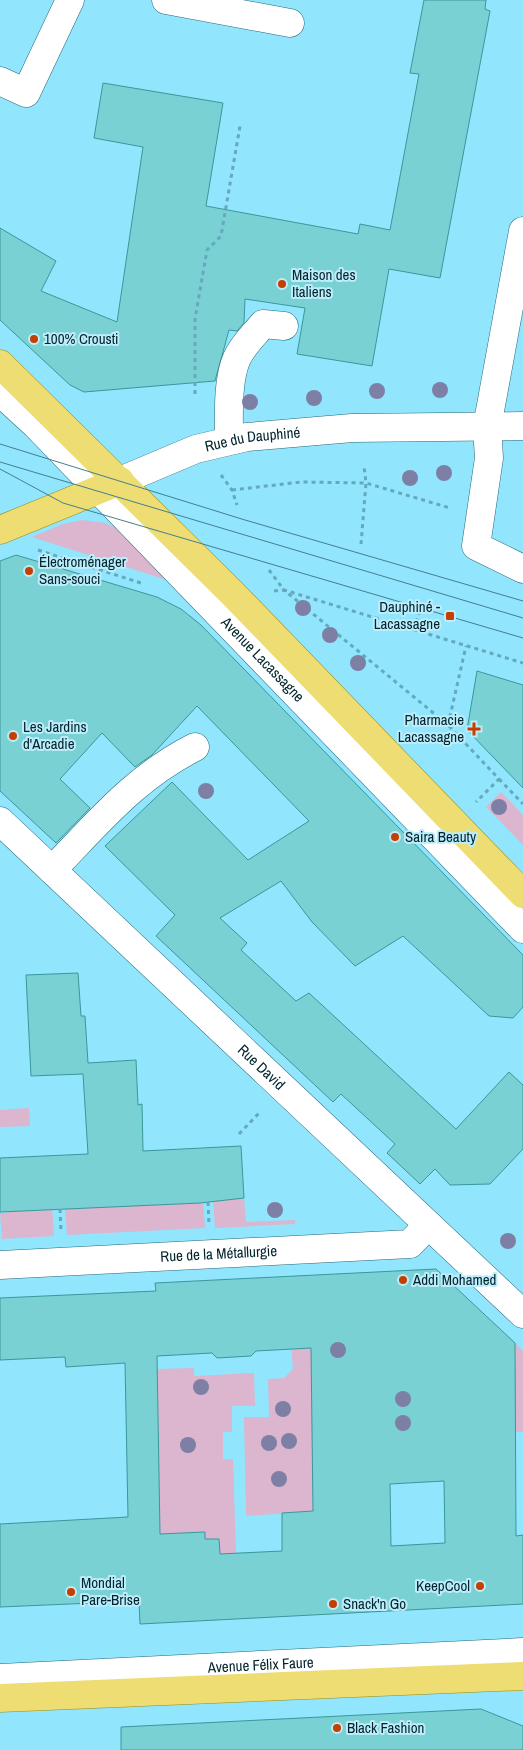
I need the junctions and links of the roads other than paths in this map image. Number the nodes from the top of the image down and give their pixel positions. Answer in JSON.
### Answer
{"nodes":[{"id":1,"x":70,"y":0,"type":"edge"},
{"id":2,"x":166,"y":0,"type":"edge"},
{"id":3,"x":290,"y":23,"type":"dead end"},
{"id":4,"x":0,"y":81,"type":"edge"},
{"id":5,"x":523,"y":231,"type":"edge"},
{"id":6,"x":284,"y":326,"type":"dead end"},
{"id":7,"x":0,"y":364,"type":"edge"},
{"id":8,"x":0,"y":392,"type":"edge"},
{"id":9,"x":523,"y":426,"type":"edge"},
{"id":10,"x":487,"y":427,"type":"junction"},
{"id":11,"x":229,"y":440,"type":"junction"},
{"id":12,"x":109,"y":486,"type":"junction"},
{"id":13,"x":0,"y":530,"type":"edge"},
{"id":14,"x":523,"y":569,"type":"edge"},
{"id":15,"x":196,"y":747,"type":"dead end"},
{"id":16,"x":0,"y":821,"type":"edge"},
{"id":17,"x":52,"y":870,"type":"junction"},
{"id":18,"x":523,"y":894,"type":"edge"},
{"id":19,"x":523,"y":929,"type":"edge"},
{"id":20,"x":428,"y":1225,"type":"junction"},
{"id":21,"x":0,"y":1265,"type":"edge"},
{"id":22,"x":523,"y":1314,"type":"edge"},
{"id":23,"x":523,"y":1652,"type":"edge"},
{"id":24,"x":523,"y":1676,"type":"edge"},
{"id":25,"x":0,"y":1678,"type":"edge"},
{"id":26,"x":0,"y":1698,"type":"edge"}],
"edges":[{"from":1,"to":4,"type":"street"},
{"from":2,"to":3,"type":"street"},
{"from":5,"to":10,"type":"street"},
{"from":6,"to":11,"type":"street"},
{"from":7,"to":12,"type":"main road","name":"Avenue Lacassagne"},
{"from":8,"to":12,"type":"street","name":"Avenue Lacassagne"},
{"from":9,"to":10,"type":"street","name":"Rue du Dauphiné"},
{"from":10,"to":11,"type":"street","name":"Rue du Dauphiné"},
{"from":10,"to":14,"type":"street"},
{"from":11,"to":12,"type":"street","name":"Rue du Dauphiné"},
{"from":12,"to":13,"type":"main road","name":"Rue du Dauphiné"},
{"from":12,"to":18,"type":"main road","name":"Avenue Lacassagne"},
{"from":12,"to":19,"type":"street","name":"Avenue Lacassagne"},
{"from":15,"to":17,"type":"street"},
{"from":16,"to":17,"type":"street","name":"Rue David"},
{"from":17,"to":20,"type":"street","name":"Rue David"},
{"from":20,"to":21,"type":"street","name":"Rue de la Métallurgie"},
{"from":20,"to":22,"type":"street","name":"Rue David"},
{"from":23,"to":25,"type":"street","name":"Avenue Félix Faure"},
{"from":24,"to":26,"type":"main road","name":"Avenue Félix Faure"}]}
